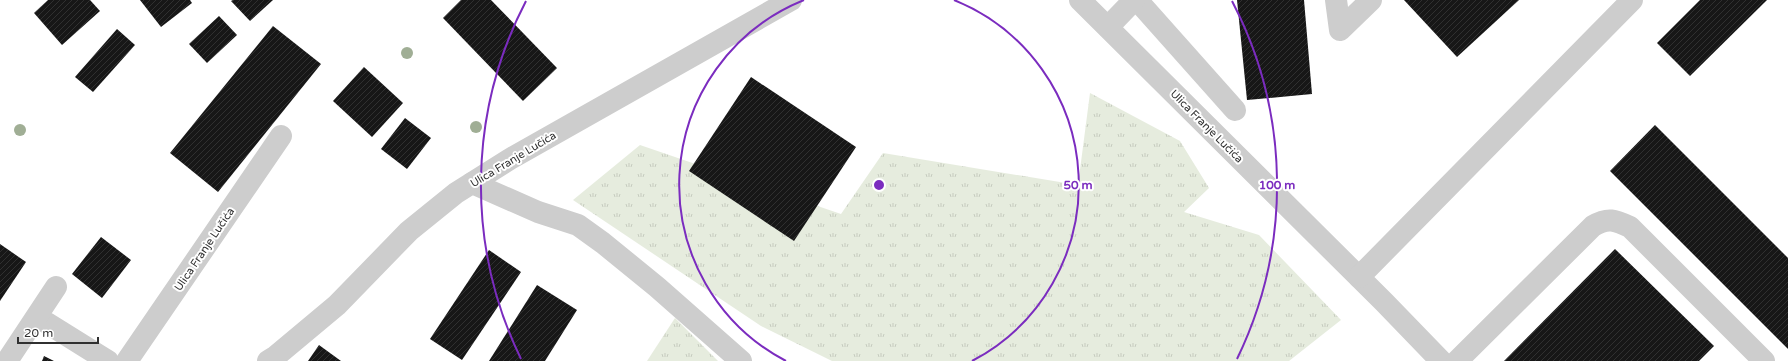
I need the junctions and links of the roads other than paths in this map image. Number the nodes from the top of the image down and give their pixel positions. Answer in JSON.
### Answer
{"nodes":[{"id":1,"x":791,"y":0,"type":"edge"},
{"id":2,"x":1080,"y":0,"type":"edge"},
{"id":3,"x":1136,"y":0,"type":"edge"},
{"id":4,"x":1336,"y":0,"type":"edge"},
{"id":5,"x":1371,"y":0,"type":"edge"},
{"id":6,"x":1632,"y":0,"type":"edge"},
{"id":7,"x":1108,"y":27,"type":"junction"},
{"id":8,"x":1235,"y":110,"type":"dead end"},
{"id":9,"x":281,"y":136,"type":"dead end"},
{"id":10,"x":472,"y":183,"type":"junction"},
{"id":11,"x":1359,"y":277,"type":"junction"},
{"id":12,"x":56,"y":287,"type":"dead end"},
{"id":13,"x":47,"y":323,"type":"dead end"},
{"id":14,"x":1755,"y":358,"type":"edge"},
{"id":15,"x":7,"y":361,"type":"edge"},
{"id":16,"x":108,"y":361,"type":"edge"},
{"id":17,"x":127,"y":361,"type":"edge"},
{"id":18,"x":268,"y":361,"type":"edge"},
{"id":19,"x":741,"y":361,"type":"edge"},
{"id":20,"x":1441,"y":361,"type":"edge"},
{"id":21,"x":1458,"y":361,"type":"edge"}],
"edges":[{"from":1,"to":10,"type":"street","name":"Ulica Franje Lučića"},
{"from":2,"to":7,"type":"street","name":"Ulica Franje Lučića"},
{"from":3,"to":7,"type":"street"},
{"from":3,"to":8,"type":"street"},
{"from":4,"to":5,"type":"street"},
{"from":6,"to":11,"type":"street"},
{"from":7,"to":11,"type":"street","name":"Ulica Franje Lučića"},
{"from":9,"to":17,"type":"street","name":"Ulica Franje Lučića"},
{"from":10,"to":18,"type":"street","name":"Ulica Franje Lučića"},
{"from":10,"to":19,"type":"street"},
{"from":11,"to":20,"type":"street","name":"Ulica Franje Lučića"},
{"from":12,"to":15,"type":"street"},
{"from":13,"to":16,"type":"street"},
{"from":14,"to":21,"type":"street"}]}
